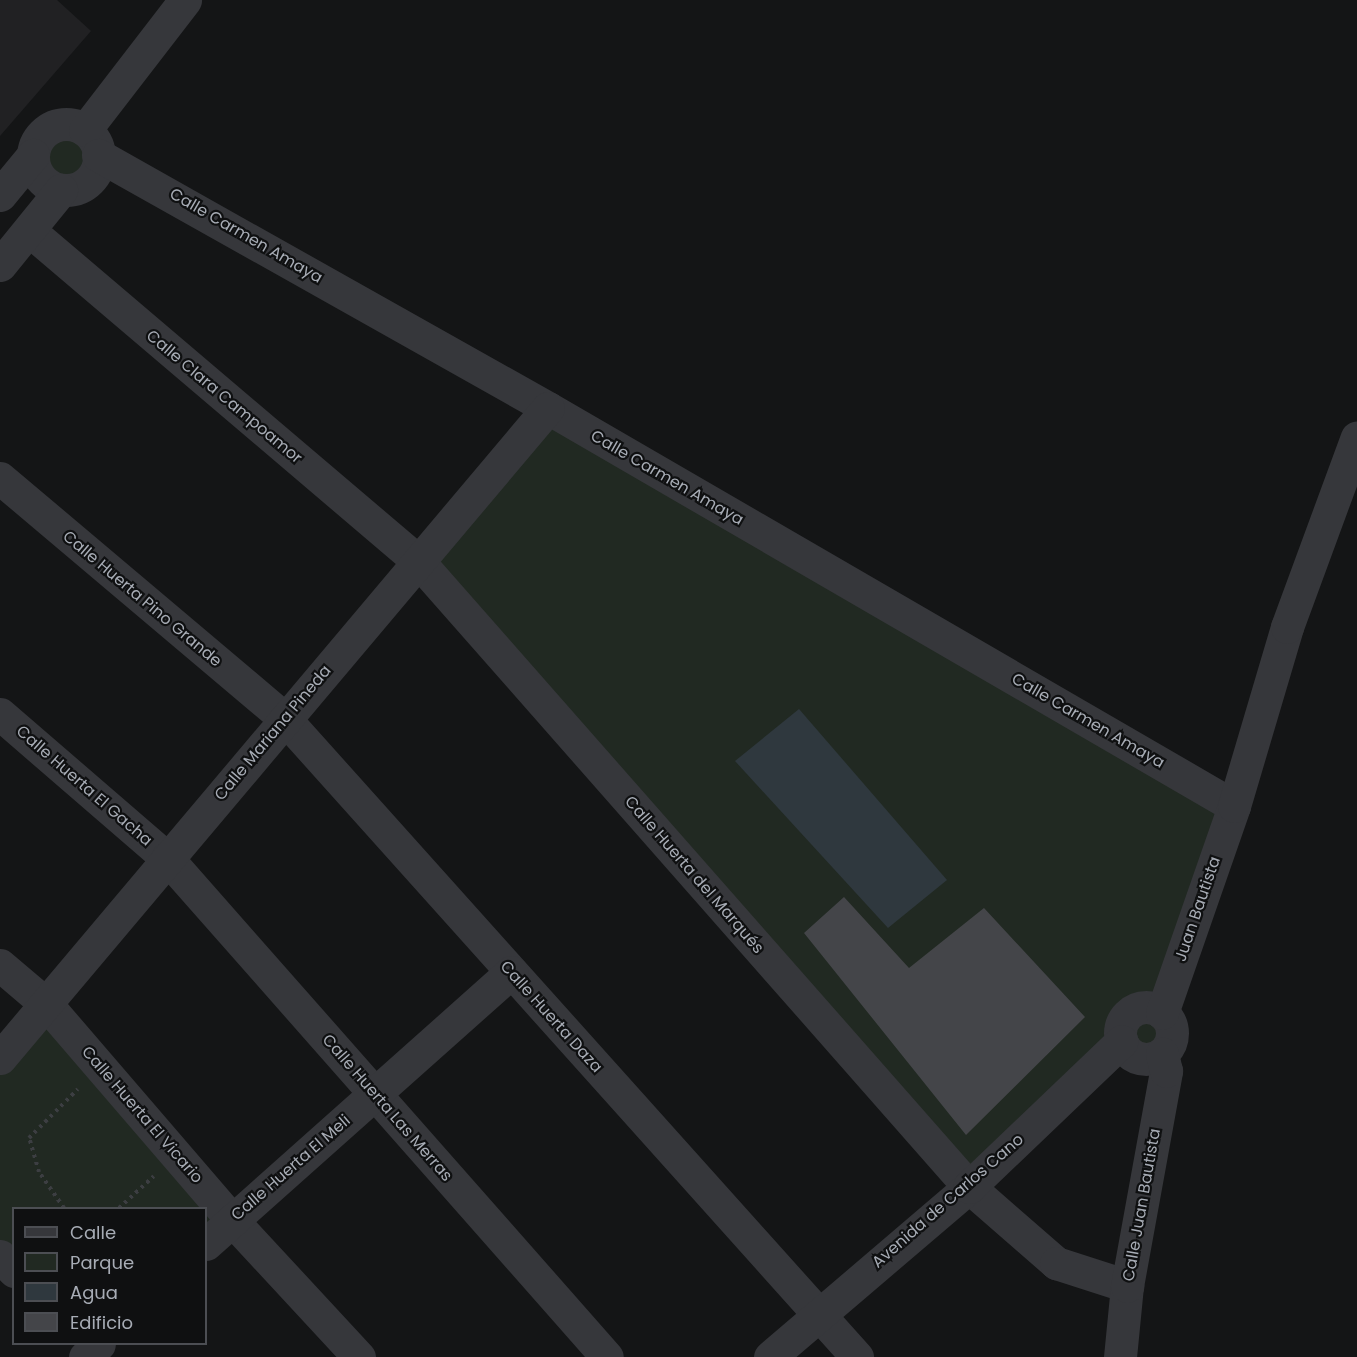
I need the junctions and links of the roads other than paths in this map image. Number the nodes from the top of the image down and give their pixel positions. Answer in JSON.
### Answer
{"nodes":[{"id":1,"x":185,"y":0,"type":"edge"},
{"id":2,"x":91,"y":142,"type":"junction"},
{"id":3,"x":33,"y":155,"type":"junction"},
{"id":4,"x":61,"y":189,"type":"junction"},
{"id":5,"x":0,"y":195,"type":"edge"},
{"id":6,"x":30,"y":231,"type":"junction"},
{"id":7,"x":0,"y":265,"type":"edge"},
{"id":8,"x":548,"y":408,"type":"junction"},
{"id":9,"x":1357,"y":437,"type":"edge"},
{"id":10,"x":0,"y":478,"type":"edge"},
{"id":11,"x":419,"y":562,"type":"junction"},
{"id":12,"x":0,"y":714,"type":"edge"},
{"id":13,"x":285,"y":719,"type":"junction"},
{"id":14,"x":1234,"y":806,"type":"junction"},
{"id":15,"x":167,"y":858,"type":"junction"},
{"id":16,"x":0,"y":965,"type":"edge"},
{"id":17,"x":511,"y":972,"type":"junction"},
{"id":18,"x":47,"y":1005,"type":"junction"},
{"id":19,"x":1162,"y":1012,"type":"junction"},
{"id":20,"x":1122,"y":1041,"type":"junction"},
{"id":21,"x":1162,"y":1053,"type":"junction"},
{"id":22,"x":0,"y":1058,"type":"edge"},
{"id":23,"x":375,"y":1095,"type":"junction"},
{"id":24,"x":969,"y":1187,"type":"junction"},
{"id":25,"x":232,"y":1220,"type":"junction"},
{"id":26,"x":207,"y":1243,"type":"edge"},
{"id":27,"x":0,"y":1256,"type":"edge"},
{"id":28,"x":12,"y":1270,"type":"edge"},
{"id":29,"x":1127,"y":1286,"type":"junction"},
{"id":30,"x":819,"y":1313,"type":"junction"},
{"id":31,"x":359,"y":1357,"type":"edge"},
{"id":32,"x":607,"y":1357,"type":"edge"},
{"id":33,"x":771,"y":1357,"type":"edge"},
{"id":34,"x":857,"y":1357,"type":"edge"},
{"id":35,"x":1120,"y":1357,"type":"edge"}],
"edges":[{"from":1,"to":2,"type":"street"},
{"from":2,"to":3,"type":"street"},
{"from":2,"to":4,"type":"street"},
{"from":2,"to":8,"type":"street","name":"Calle Carmen Amaya"},
{"from":3,"to":4,"type":"street"},
{"from":3,"to":5,"type":"street"},
{"from":4,"to":6,"type":"street"},
{"from":6,"to":7,"type":"street"},
{"from":6,"to":11,"type":"street","name":"Calle Clara Campoamor"},
{"from":8,"to":11,"type":"street","name":"Calle Mariana Pineda"},
{"from":8,"to":14,"type":"street","name":"Calle Carmen Amaya"},
{"from":9,"to":14,"type":"street","name":"Juan Bautista"},
{"from":10,"to":13,"type":"street","name":"Calle Huerta Pino Grande"},
{"from":11,"to":13,"type":"street","name":"Calle Mariana Pineda"},
{"from":11,"to":24,"type":"street","name":"Calle Huerta del Marqués"},
{"from":12,"to":15,"type":"street","name":"Calle Huerta El Gacha"},
{"from":13,"to":15,"type":"street","name":"Calle Mariana Pineda"},
{"from":13,"to":17,"type":"street","name":"Calle Huerta Daza"},
{"from":14,"to":19,"type":"street","name":"Juan Bautista"},
{"from":15,"to":18,"type":"street","name":"Calle Mariana Pineda"},
{"from":15,"to":23,"type":"street","name":"Calle Huerta Las Merras"},
{"from":16,"to":18,"type":"street","name":"Calle Huerta El Vicario"},
{"from":17,"to":23,"type":"street","name":"Calle Huerta El Meli"},
{"from":17,"to":30,"type":"street","name":"Calle Huerta Daza"},
{"from":18,"to":22,"type":"street","name":"Calle Mariana Pineda"},
{"from":18,"to":25,"type":"street","name":"Calle Huerta El Vicario"},
{"from":19,"to":20,"type":"street"},
{"from":19,"to":21,"type":"street"},
{"from":20,"to":21,"type":"street"},
{"from":20,"to":24,"type":"street","name":"Avenida de Carlos Cano"},
{"from":21,"to":29,"type":"street","name":"Calle Juan Bautista"},
{"from":23,"to":25,"type":"street","name":"Calle Huerta El Meli"},
{"from":23,"to":32,"type":"street","name":"Calle Huerta Las Merras"},
{"from":24,"to":29,"type":"street","name":"Calle Huerta del Marqués"},
{"from":24,"to":30,"type":"street","name":"Avenida de Carlos Cano"},
{"from":25,"to":26,"type":"street","name":"Calle Huerta El Meli"},
{"from":25,"to":31,"type":"street","name":"Calle Huerta El Vicario"},
{"from":27,"to":28,"type":"street"},
{"from":29,"to":35,"type":"street","name":"Calle Juan Bautista"},
{"from":30,"to":33,"type":"street","name":"Avenida de Carlos Cano"},
{"from":30,"to":34,"type":"street","name":"Calle Huerta Daza"}]}
